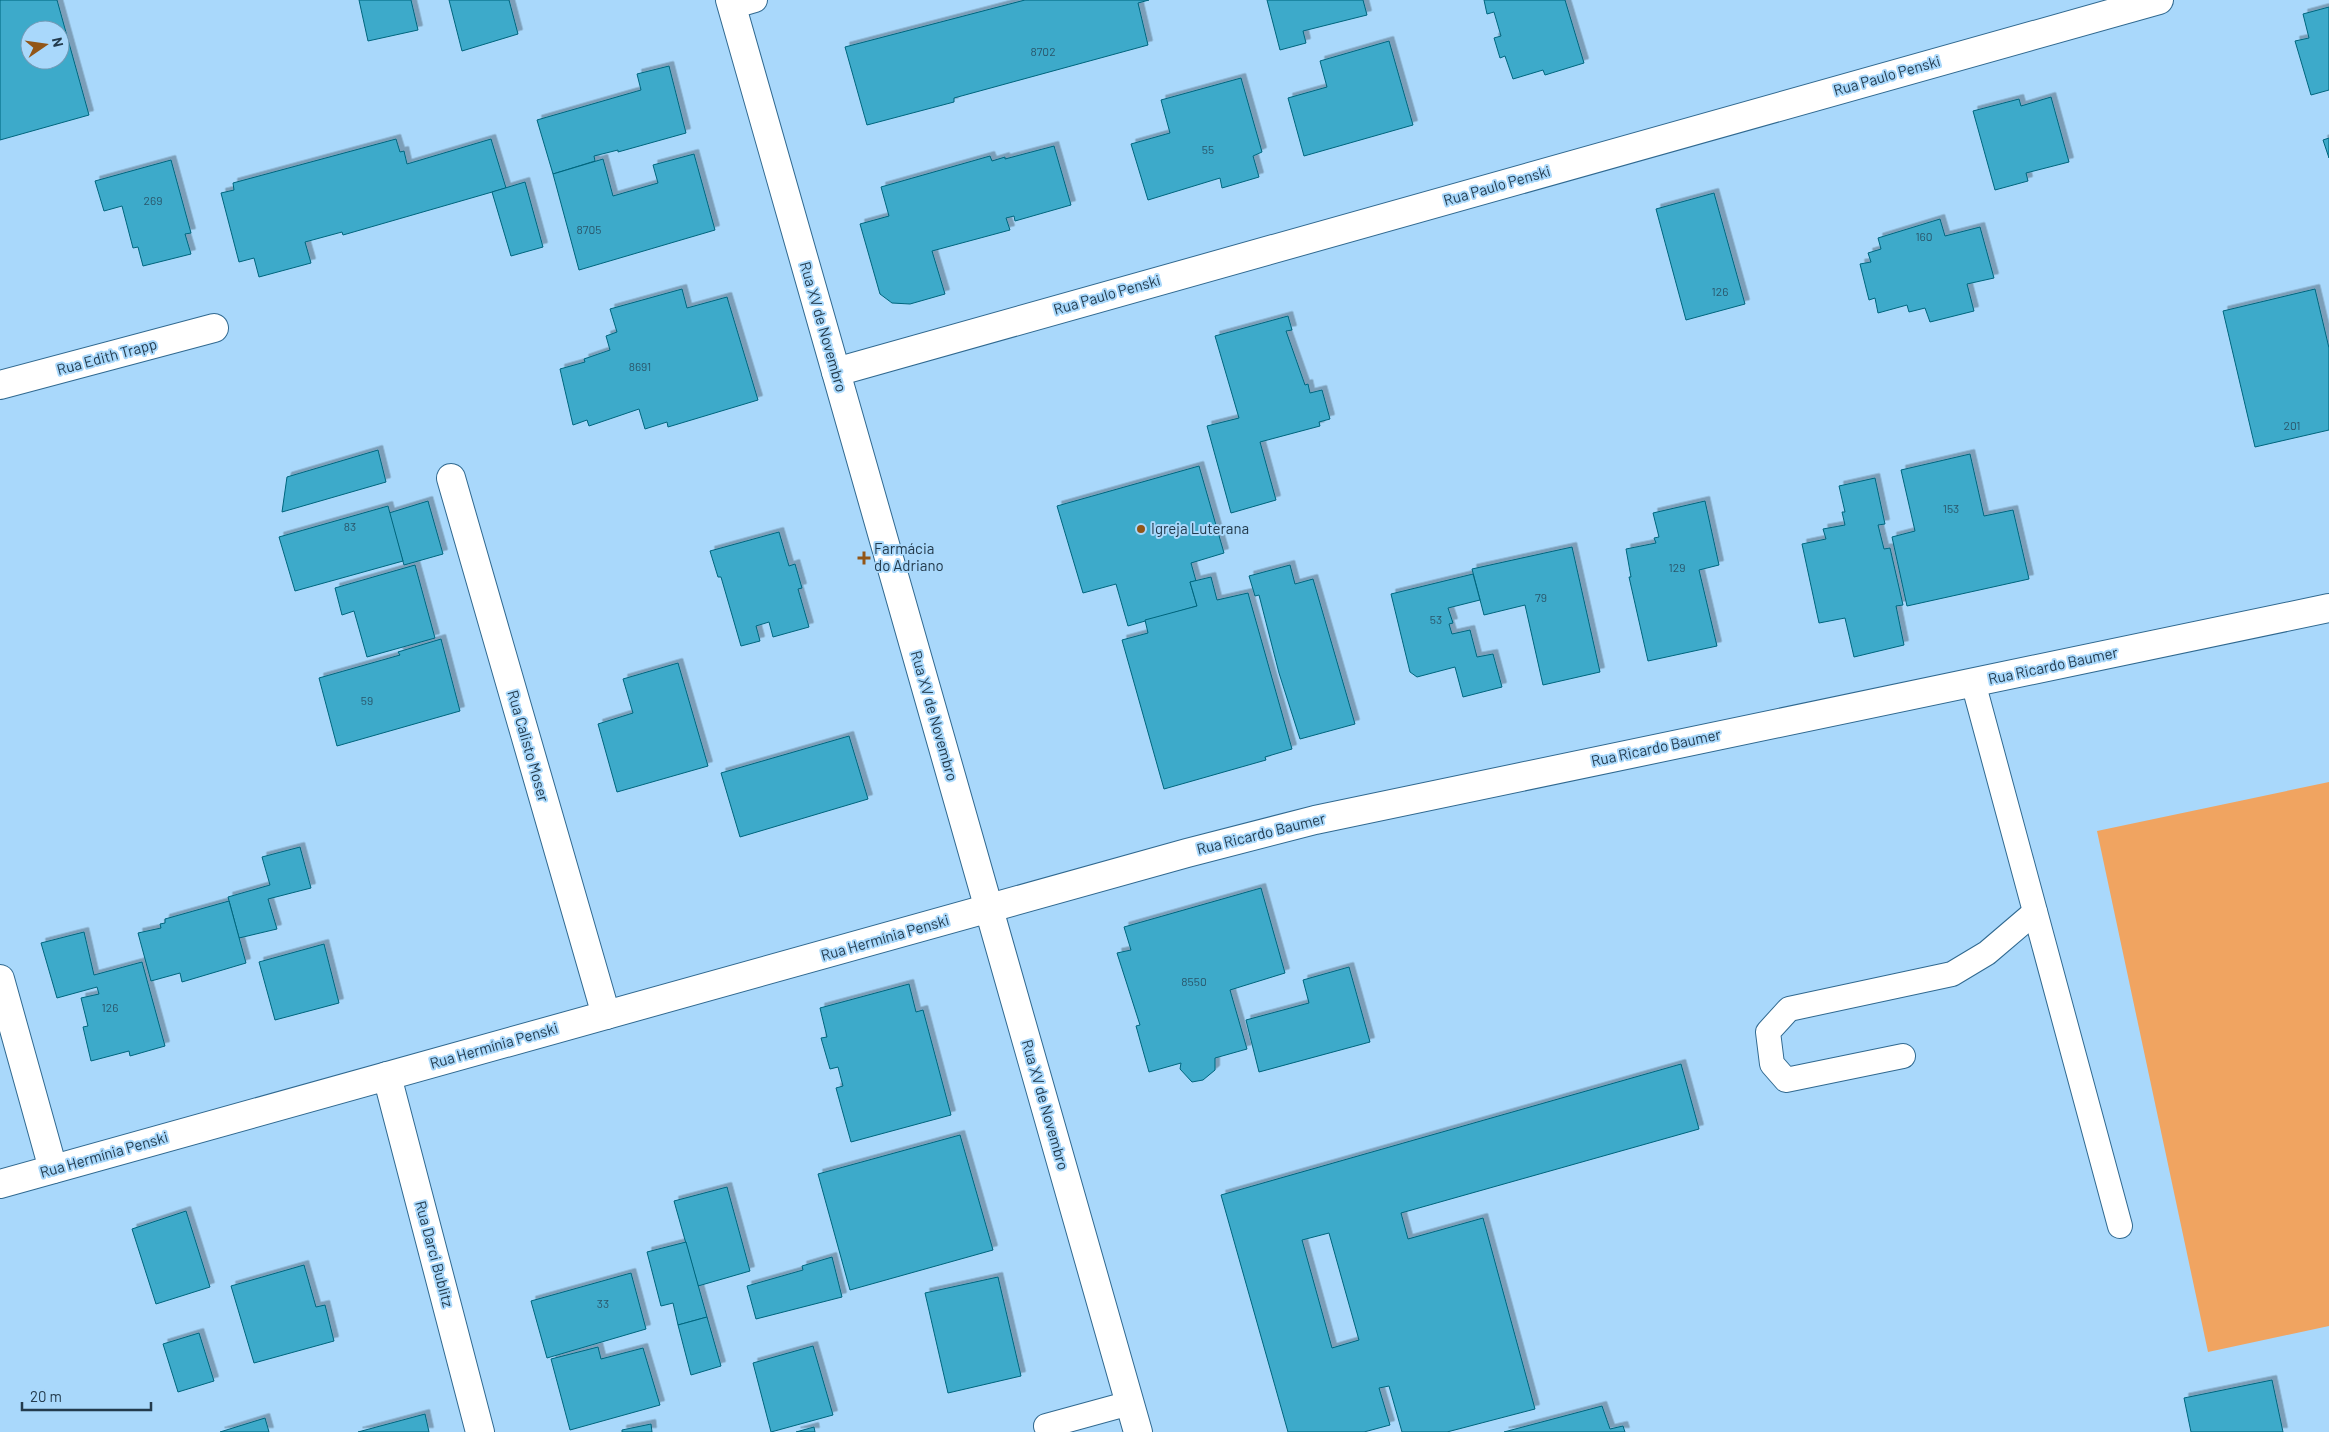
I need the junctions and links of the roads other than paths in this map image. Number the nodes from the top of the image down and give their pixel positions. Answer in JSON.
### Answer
{"nodes":[{"id":1,"x":2159,"y":0,"type":"edge"},
{"id":2,"x":739,"y":2,"type":"edge"},
{"id":3,"x":214,"y":328,"type":"dead end"},
{"id":4,"x":836,"y":372,"type":"junction"},
{"id":5,"x":0,"y":385,"type":"edge"},
{"id":6,"x":451,"y":478,"type":"dead end"},
{"id":7,"x":2329,"y":608,"type":"edge"},
{"id":8,"x":1973,"y":682,"type":"junction"},
{"id":9,"x":989,"y":909,"type":"junction"},
{"id":10,"x":2035,"y":912,"type":"junction"},
{"id":11,"x":0,"y":979,"type":"edge"},
{"id":12,"x":606,"y":1015,"type":"junction"},
{"id":13,"x":1903,"y":1056,"type":"dead end"},
{"id":14,"x":387,"y":1076,"type":"junction"},
{"id":15,"x":54,"y":1169,"type":"junction"},
{"id":16,"x":0,"y":1184,"type":"edge"},
{"id":17,"x":2120,"y":1226,"type":"dead end"},
{"id":18,"x":1130,"y":1403,"type":"junction"},
{"id":19,"x":1040,"y":1430,"type":"edge"},
{"id":20,"x":480,"y":1432,"type":"edge"},
{"id":21,"x":1138,"y":1432,"type":"edge"}],
"edges":[{"from":1,"to":4,"type":"street","name":"Rua Paulo Penski"},
{"from":2,"to":4,"type":"street","name":"Rua XV de Novembro"},
{"from":3,"to":5,"type":"street","name":"Rua Edith Trapp"},
{"from":4,"to":9,"type":"street","name":"Rua XV de Novembro"},
{"from":6,"to":12,"type":"street","name":"Rua Calisto Moser"},
{"from":7,"to":8,"type":"street","name":"Rua Ricardo Baumer"},
{"from":8,"to":9,"type":"street","name":"Rua Ricardo Baumer"},
{"from":8,"to":10,"type":"lane"},
{"from":9,"to":12,"type":"street","name":"Rua Hermínia Penski"},
{"from":9,"to":18,"type":"street","name":"Rua XV de Novembro"},
{"from":10,"to":13,"type":"lane"},
{"from":10,"to":17,"type":"lane"},
{"from":11,"to":15,"type":"street"},
{"from":12,"to":14,"type":"street","name":"Rua Hermínia Penski"},
{"from":14,"to":15,"type":"street","name":"Rua Hermínia Penski"},
{"from":14,"to":20,"type":"street","name":"Rua Darci Bublitz"},
{"from":15,"to":16,"type":"street","name":"Rua Hermínia Penski"},
{"from":18,"to":19,"type":"lane"},
{"from":18,"to":21,"type":"street","name":"Rua XV de Novembro"}]}
